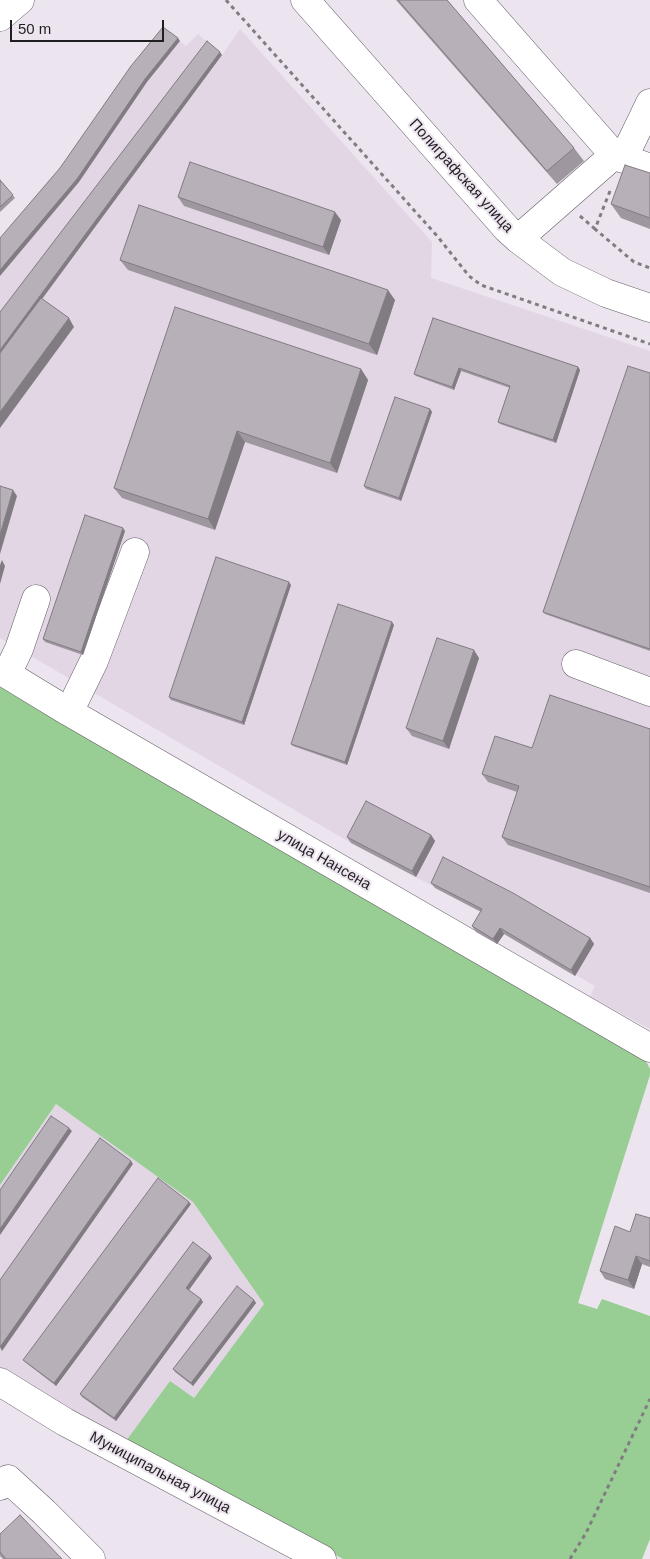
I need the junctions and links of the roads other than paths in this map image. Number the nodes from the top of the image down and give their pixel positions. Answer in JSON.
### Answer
{"nodes":[{"id":1,"x":20,"y":0,"type":"edge"},
{"id":2,"x":305,"y":0,"type":"edge"},
{"id":3,"x":478,"y":0,"type":"edge"},
{"id":4,"x":0,"y":17,"type":"edge"},
{"id":5,"x":650,"y":103,"type":"edge"},
{"id":6,"x":618,"y":157,"type":"junction"},
{"id":7,"x":650,"y":168,"type":"edge"},
{"id":8,"x":518,"y":239,"type":"junction"},
{"id":9,"x":650,"y":308,"type":"edge"},
{"id":10,"x":135,"y":552,"type":"dead end"},
{"id":11,"x":36,"y":599,"type":"dead end"},
{"id":12,"x":576,"y":664,"type":"dead end"},
{"id":13,"x":4,"y":672,"type":"edge"},
{"id":14,"x":650,"y":692,"type":"edge"},
{"id":15,"x":69,"y":712,"type":"junction"},
{"id":16,"x":650,"y":1048,"type":"edge"},
{"id":17,"x":0,"y":1382,"type":"edge"},
{"id":18,"x":0,"y":1486,"type":"edge"},
{"id":19,"x":91,"y":1559,"type":"edge"},
{"id":20,"x":322,"y":1559,"type":"edge"}],
"edges":[{"from":1,"to":4,"type":"street"},
{"from":2,"to":8,"type":"street","name":"Полиграфская улица"},
{"from":3,"to":6,"type":"street"},
{"from":5,"to":6,"type":"street"},
{"from":6,"to":7,"type":"street"},
{"from":6,"to":8,"type":"street"},
{"from":8,"to":9,"type":"street","name":"Полиграфская улица"},
{"from":10,"to":15,"type":"street"},
{"from":11,"to":13,"type":"street"},
{"from":12,"to":14,"type":"street"},
{"from":13,"to":15,"type":"street","name":"улица Нансена"},
{"from":15,"to":16,"type":"street","name":"улица Нансена"},
{"from":17,"to":20,"type":"street","name":"Муниципальная улица"},
{"from":18,"to":19,"type":"street"}]}
